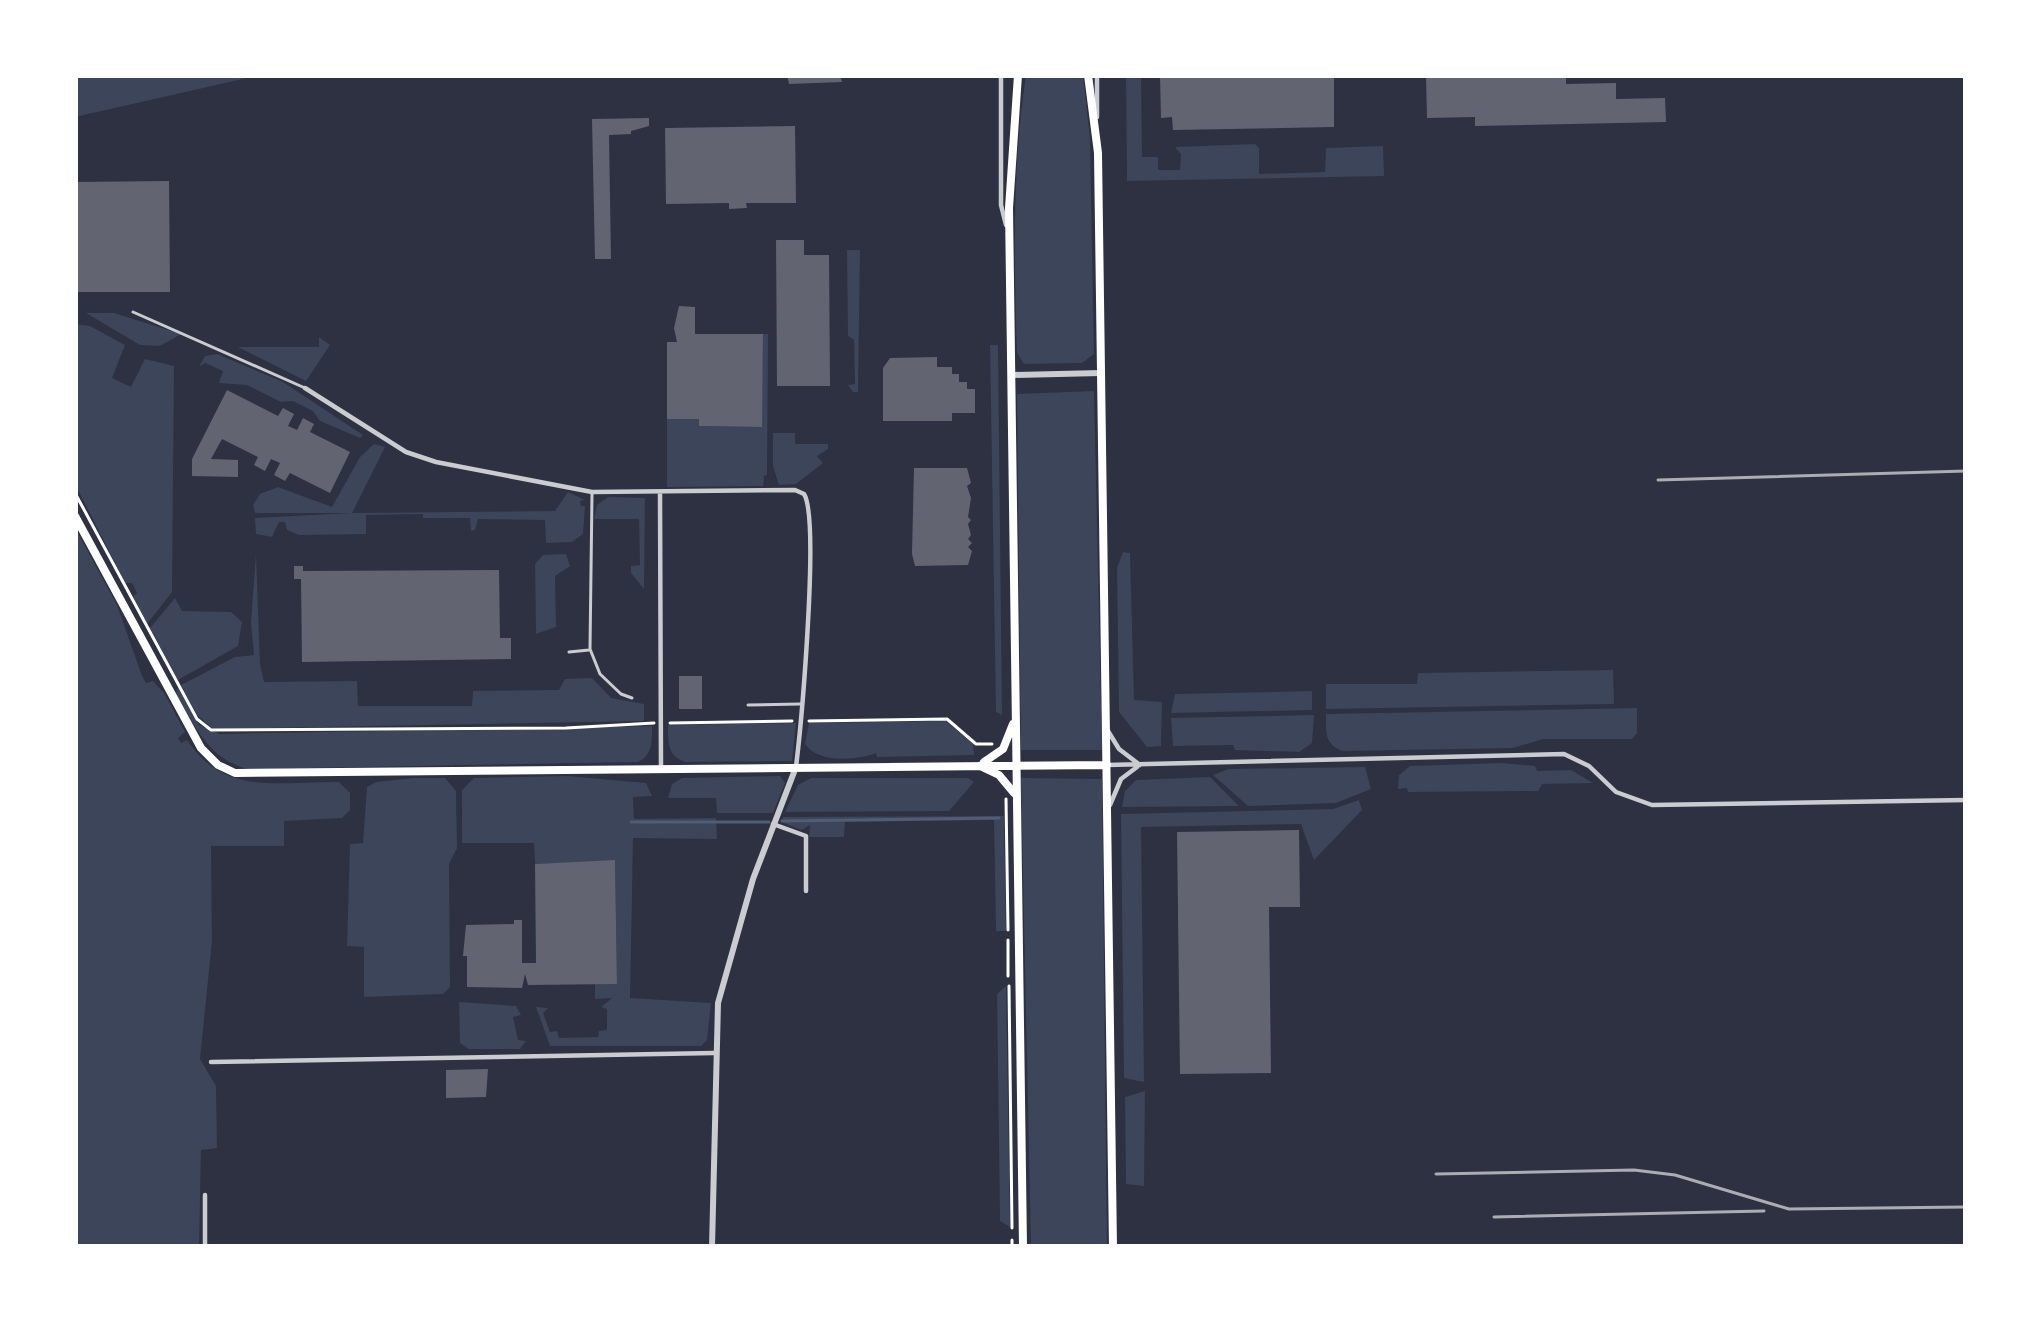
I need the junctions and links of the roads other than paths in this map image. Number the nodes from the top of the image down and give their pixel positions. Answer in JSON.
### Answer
{"nodes":[{"id":1,"x":1001,"y":75,"type":"edge"},
{"id":2,"x":1018,"y":75,"type":"edge"},
{"id":3,"x":1092,"y":75,"type":"edge"},
{"id":4,"x":1009,"y":241,"type":"junction"},
{"id":5,"x":133,"y":312,"type":"dead end"},
{"id":6,"x":1101,"y":373,"type":"junction"},
{"id":7,"x":1011,"y":375,"type":"junction"},
{"id":8,"x":305,"y":388,"type":"joint"},
{"id":9,"x":592,"y":492,"type":"junction"},
{"id":10,"x":660,"y":493,"type":"junction"},
{"id":11,"x":75,"y":516,"type":"edge"},
{"id":12,"x":590,"y":650,"type":"junction"},
{"id":13,"x":569,"y":652,"type":"dead end"},
{"id":14,"x":632,"y":698,"type":"dead end"},
{"id":15,"x":803,"y":704,"type":"junction"},
{"id":16,"x":748,"y":705,"type":"dead end"},
{"id":17,"x":1016,"y":717,"type":"junction"},
{"id":18,"x":1107,"y":727,"type":"junction"},
{"id":19,"x":1016,"y":764,"type":"junction"},
{"id":20,"x":976,"y":765,"type":"junction"},
{"id":21,"x":1107,"y":765,"type":"junction"},
{"id":22,"x":1140,"y":765,"type":"junction"},
{"id":23,"x":796,"y":767,"type":"junction"},
{"id":24,"x":661,"y":770,"type":"junction"},
{"id":25,"x":1017,"y":800,"type":"junction"},
{"id":26,"x":1966,"y":800,"type":"edge"},
{"id":27,"x":1108,"y":811,"type":"junction"},
{"id":28,"x":773,"y":824,"type":"junction"},
{"id":29,"x":806,"y":892,"type":"dead end"},
{"id":30,"x":714,"y":1053,"type":"junction"},
{"id":31,"x":212,"y":1062,"type":"dead end"},
{"id":32,"x":205,"y":1195,"type":"dead end"},
{"id":33,"x":206,"y":1247,"type":"edge"},
{"id":34,"x":712,"y":1247,"type":"edge"},
{"id":35,"x":1023,"y":1247,"type":"edge"},
{"id":36,"x":1113,"y":1247,"type":"edge"}],
"edges":[{"from":1,"to":4,"type":"street"},
{"from":2,"to":4,"type":"main road"},
{"from":3,"to":6,"type":"main road"},
{"from":4,"to":7,"type":"main road"},
{"from":5,"to":8,"type":"lane"},
{"from":6,"to":7,"type":"street"},
{"from":6,"to":18,"type":"main road"},
{"from":7,"to":17,"type":"main road"},
{"from":8,"to":9,"type":"street"},
{"from":9,"to":10,"type":"street"},
{"from":9,"to":12,"type":"lane"},
{"from":10,"to":15,"type":"street"},
{"from":10,"to":24,"type":"street"},
{"from":11,"to":24,"type":"main road"},
{"from":12,"to":13,"type":"lane"},
{"from":12,"to":14,"type":"lane"},
{"from":15,"to":16,"type":"lane"},
{"from":15,"to":23,"type":"street"},
{"from":17,"to":19,"type":"main road"},
{"from":17,"to":20,"type":"main road"},
{"from":18,"to":21,"type":"main road"},
{"from":18,"to":22,"type":"street"},
{"from":19,"to":20,"type":"main road"},
{"from":19,"to":21,"type":"main road"},
{"from":19,"to":25,"type":"main road"},
{"from":20,"to":23,"type":"main road"},
{"from":20,"to":25,"type":"main road"},
{"from":21,"to":22,"type":"street"},
{"from":21,"to":27,"type":"main road"},
{"from":22,"to":26,"type":"street"},
{"from":22,"to":27,"type":"street"},
{"from":23,"to":24,"type":"main road"},
{"from":23,"to":28,"type":"street"},
{"from":25,"to":35,"type":"main road"},
{"from":27,"to":36,"type":"main road"},
{"from":28,"to":29,"type":"street"},
{"from":28,"to":30,"type":"street"},
{"from":30,"to":31,"type":"street"},
{"from":30,"to":34,"type":"street"},
{"from":32,"to":33,"type":"street"}]}
